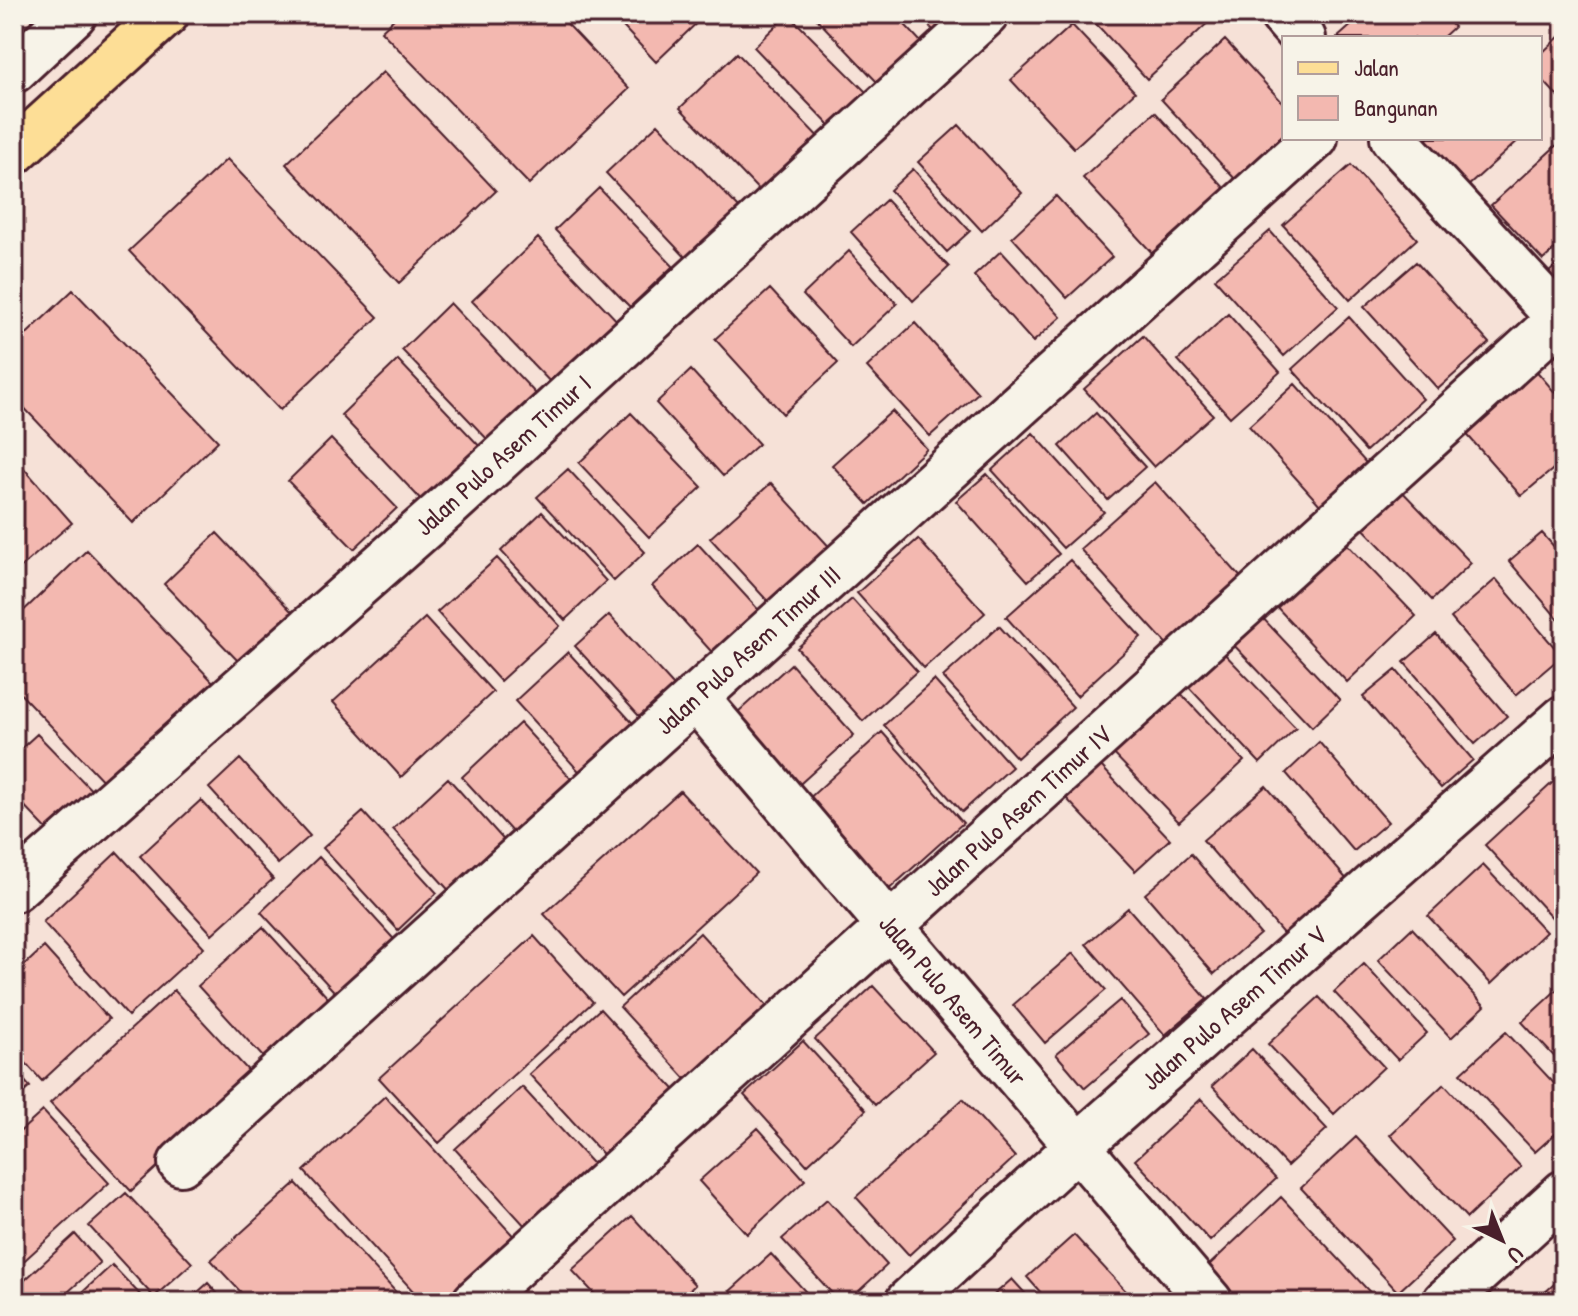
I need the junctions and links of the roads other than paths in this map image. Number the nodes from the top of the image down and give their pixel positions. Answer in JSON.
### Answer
{"nodes":[{"id":1,"x":74,"y":14,"type":"edge"},
{"id":2,"x":166,"y":14,"type":"edge"},
{"id":3,"x":986,"y":14,"type":"edge"},
{"id":4,"x":1282,"y":14,"type":"edge"},
{"id":5,"x":1301,"y":36,"type":"edge"},
{"id":6,"x":14,"y":70,"type":"edge"},
{"id":7,"x":1313,"y":140,"type":"edge"},
{"id":8,"x":1395,"y":140,"type":"edge"},
{"id":9,"x":14,"y":152,"type":"edge"},
{"id":10,"x":1562,"y":321,"type":"edge"},
{"id":11,"x":695,"y":697,"type":"junction"},
{"id":12,"x":1564,"y":718,"type":"edge"},
{"id":13,"x":14,"y":889,"type":"edge"},
{"id":14,"x":890,"y":926,"type":"junction"},
{"id":15,"x":1078,"y":1146,"type":"junction"},
{"id":16,"x":181,"y":1163,"type":"dead end"},
{"id":17,"x":1564,"y":1193,"type":"edge"},
{"id":18,"x":475,"y":1302,"type":"edge"},
{"id":19,"x":908,"y":1302,"type":"edge"},
{"id":20,"x":1210,"y":1302,"type":"edge"},
{"id":21,"x":1445,"y":1302,"type":"edge"}],
"edges":[{"from":1,"to":6,"type":"street"},
{"from":2,"to":9,"type":"main road"},
{"from":3,"to":13,"type":"street","name":"Jalan Pulo Asem Timur I"},
{"from":4,"to":5,"type":"street"},
{"from":7,"to":11,"type":"street","name":"Jalan Pulo Asem Timur III"},
{"from":8,"to":10,"type":"street"},
{"from":10,"to":14,"type":"street","name":"Jalan Pulo Asem Timur IV"},
{"from":11,"to":14,"type":"street","name":"Jalan Pulo Asem Timur"},
{"from":11,"to":16,"type":"street","name":"Jalan Pulo Asem Timur III"},
{"from":12,"to":15,"type":"street","name":"Jalan Pulo Asem Timur V"},
{"from":14,"to":15,"type":"street","name":"Jalan Pulo Asem Timur"},
{"from":14,"to":18,"type":"street","name":"Jalan Pulo Asem Timur IV"},
{"from":15,"to":19,"type":"street","name":"Jalan Pulo Asem Timur V"},
{"from":15,"to":20,"type":"street","name":"Jalan Pulo Asem Timur"},
{"from":17,"to":21,"type":"street"}]}
